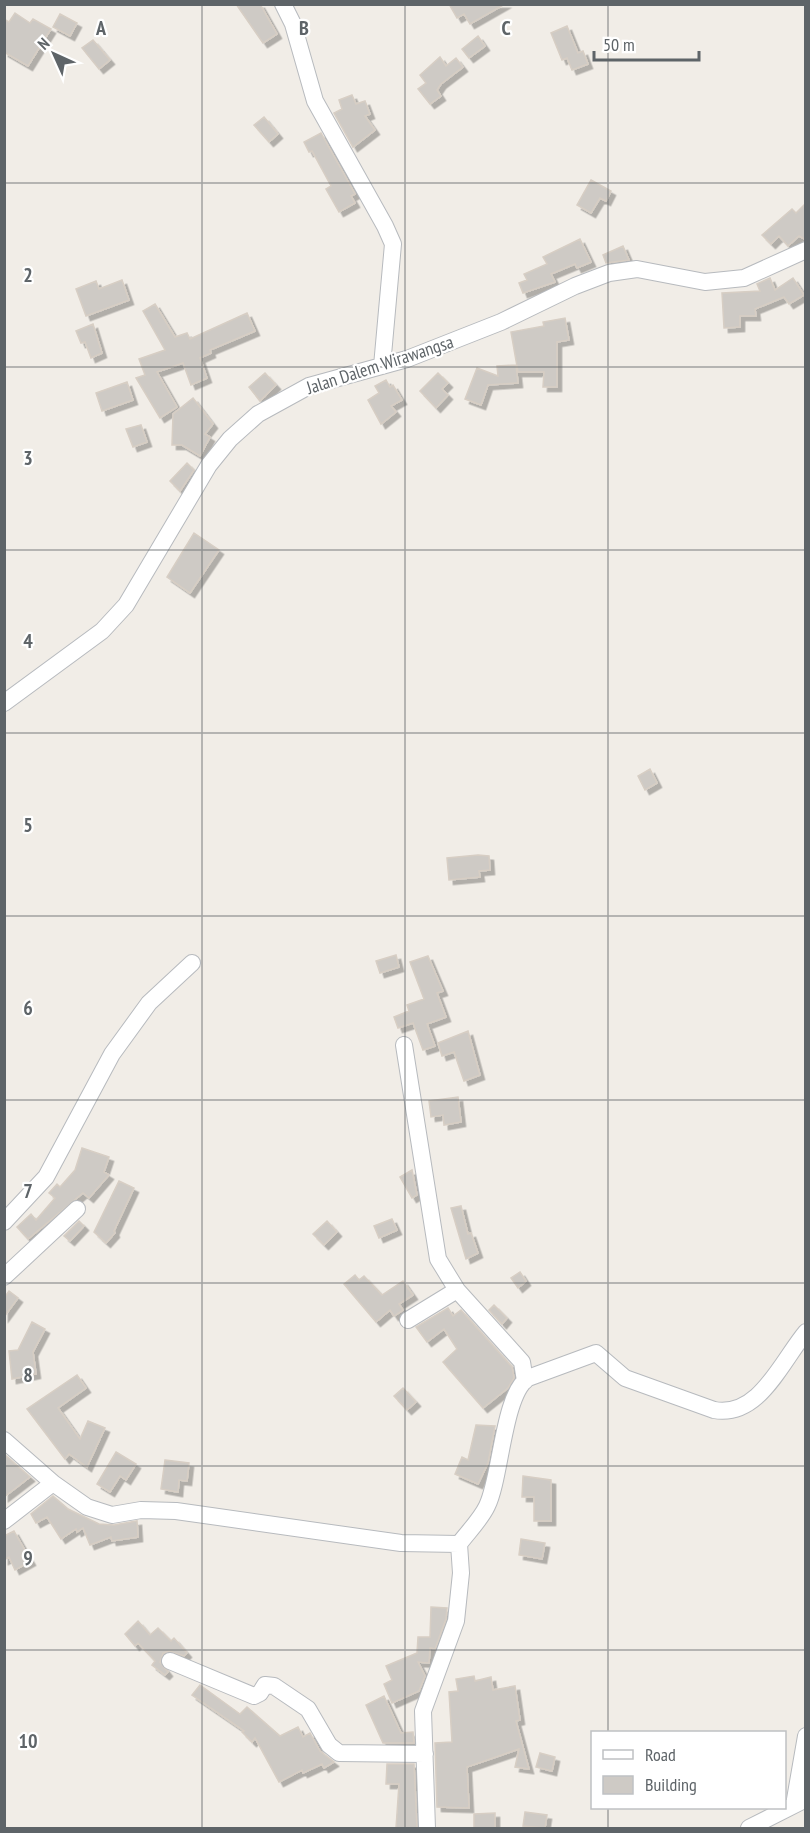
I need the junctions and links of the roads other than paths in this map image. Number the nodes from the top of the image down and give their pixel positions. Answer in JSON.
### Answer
{"nodes":[{"id":1,"x":283,"y":4,"type":"edge"},
{"id":2,"x":806,"y":250,"type":"edge"},
{"id":3,"x":382,"y":366,"type":"junction"},
{"id":4,"x":4,"y":703,"type":"edge"},
{"id":5,"x":192,"y":963,"type":"dead end"},
{"id":6,"x":404,"y":1045,"type":"dead end"},
{"id":7,"x":77,"y":1209,"type":"dead end"},
{"id":8,"x":4,"y":1222,"type":"edge"},
{"id":9,"x":4,"y":1277,"type":"edge"},
{"id":10,"x":457,"y":1290,"type":"junction"},
{"id":11,"x":408,"y":1320,"type":"dead end"},
{"id":12,"x":806,"y":1332,"type":"edge"},
{"id":13,"x":525,"y":1381,"type":"junction"},
{"id":14,"x":4,"y":1440,"type":"edge"},
{"id":15,"x":53,"y":1483,"type":"junction"},
{"id":16,"x":4,"y":1521,"type":"edge"},
{"id":17,"x":459,"y":1544,"type":"junction"},
{"id":18,"x":170,"y":1661,"type":"dead end"},
{"id":19,"x":806,"y":1736,"type":"edge"},
{"id":20,"x":425,"y":1754,"type":"junction"},
{"id":21,"x":800,"y":1802,"type":"edge"},
{"id":22,"x":427,"y":1828,"type":"edge"},
{"id":23,"x":749,"y":1828,"type":"edge"}],
"edges":[{"from":1,"to":3,"type":"street"},
{"from":2,"to":3,"type":"street","name":"Jalan Dalem Wirawangsa"},
{"from":3,"to":4,"type":"street","name":"Jalan Dalem Wirawangsa"},
{"from":5,"to":8,"type":"street"},
{"from":6,"to":10,"type":"street"},
{"from":7,"to":9,"type":"street"},
{"from":10,"to":11,"type":"street"},
{"from":10,"to":13,"type":"street"},
{"from":12,"to":13,"type":"street"},
{"from":13,"to":17,"type":"street"},
{"from":14,"to":15,"type":"street"},
{"from":15,"to":16,"type":"street"},
{"from":15,"to":17,"type":"street"},
{"from":17,"to":20,"type":"street"},
{"from":18,"to":20,"type":"street"},
{"from":19,"to":21,"type":"street"},
{"from":20,"to":22,"type":"street"},
{"from":21,"to":23,"type":"street"}]}
